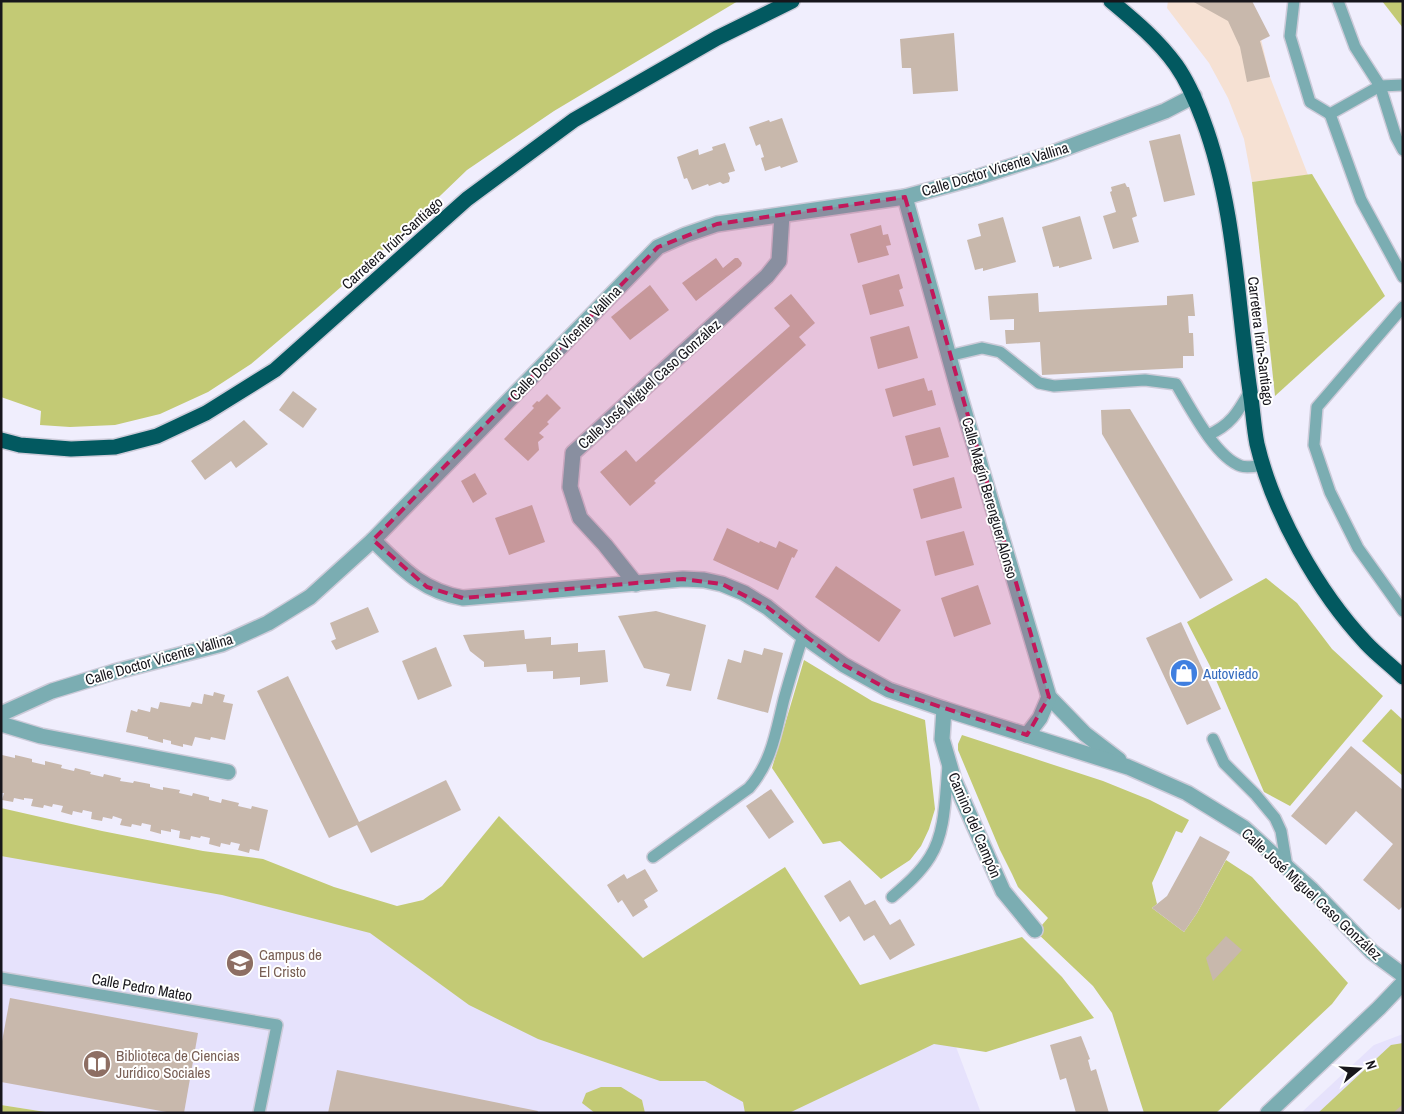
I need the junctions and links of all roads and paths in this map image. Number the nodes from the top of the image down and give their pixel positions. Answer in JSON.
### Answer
{"nodes":[{"id":1,"x":792,"y":1,"type":"edge"},
{"id":2,"x":1111,"y":1,"type":"edge"},
{"id":3,"x":1294,"y":1,"type":"edge"},
{"id":4,"x":1338,"y":1,"type":"edge"},
{"id":5,"x":1403,"y":85,"type":"edge"},
{"id":6,"x":1380,"y":86,"type":"junction"},
{"id":7,"x":1194,"y":96,"type":"junction"},
{"id":8,"x":1330,"y":114,"type":"junction"},
{"id":9,"x":1403,"y":150,"type":"edge"},
{"id":10,"x":905,"y":197,"type":"junction"},
{"id":11,"x":782,"y":215,"type":"junction"},
{"id":12,"x":1403,"y":277,"type":"edge"},
{"id":13,"x":1403,"y":306,"type":"edge"},
{"id":14,"x":948,"y":356,"type":"junction"},
{"id":15,"x":1250,"y":391,"type":"junction"},
{"id":16,"x":1208,"y":435,"type":"junction"},
{"id":17,"x":1,"y":440,"type":"edge"},
{"id":18,"x":1264,"y":465,"type":"junction"},
{"id":19,"x":373,"y":540,"type":"junction"},
{"id":20,"x":636,"y":584,"type":"junction"},
{"id":21,"x":1403,"y":612,"type":"edge"},
{"id":22,"x":803,"y":636,"type":"junction"},
{"id":23,"x":1403,"y":676,"type":"edge"},
{"id":24,"x":1048,"y":697,"type":"junction"},
{"id":25,"x":944,"y":709,"type":"junction"},
{"id":26,"x":1,"y":714,"type":"edge"},
{"id":27,"x":1,"y":724,"type":"edge"},
{"id":28,"x":1027,"y":735,"type":"junction"},
{"id":29,"x":1213,"y":739,"type":"dead end"},
{"id":30,"x":948,"y":761,"type":"junction"},
{"id":31,"x":1128,"y":767,"type":"junction"},
{"id":32,"x":228,"y":772,"type":"dead end"},
{"id":33,"x":653,"y":857,"type":"dead end"},
{"id":34,"x":1287,"y":867,"type":"junction"},
{"id":35,"x":892,"y":897,"type":"dead end"},
{"id":36,"x":1036,"y":930,"type":"dead end"},
{"id":37,"x":1403,"y":975,"type":"edge"},
{"id":38,"x":1,"y":978,"type":"edge"},
{"id":39,"x":1403,"y":983,"type":"edge"},
{"id":40,"x":259,"y":1113,"type":"edge"},
{"id":41,"x":1268,"y":1113,"type":"edge"}],
"edges":[{"from":1,"to":17,"type":"highway","name":"Carretera Irún-Santiago"},
{"from":2,"to":7,"type":"highway","name":"Carretera Irún-Santiago"},
{"from":3,"to":8,"type":"lane"},
{"from":4,"to":6,"type":"lane"},
{"from":5,"to":6,"type":"lane"},
{"from":6,"to":8,"type":"lane"},
{"from":6,"to":9,"type":"lane"},
{"from":7,"to":10,"type":"street","name":"Calle Doctor Vicente Vallina"},
{"from":7,"to":15,"type":"highway","name":"Carretera Irún-Santiago"},
{"from":8,"to":12,"type":"lane"},
{"from":10,"to":11,"type":"street","name":"Calle Doctor Vicente Vallina"},
{"from":10,"to":14,"type":"street","name":"Calle Magín Berenguer Alonso"},
{"from":11,"to":19,"type":"street","name":"Calle Doctor Vicente Vallina"},
{"from":11,"to":20,"type":"street","name":"Calle José Miguel Caso González"},
{"from":13,"to":21,"type":"lane"},
{"from":14,"to":16,"type":"lane"},
{"from":14,"to":24,"type":"street","name":"Calle Magín Berenguer Alonso"},
{"from":15,"to":16,"type":"lane"},
{"from":15,"to":18,"type":"highway","name":"Carretera Irún-Santiago"},
{"from":16,"to":18,"type":"lane"},
{"from":18,"to":23,"type":"highway","name":"Carretera Irún-Santiago"},
{"from":19,"to":20,"type":"street","name":"Calle José Miguel Caso González"},
{"from":19,"to":26,"type":"street","name":"Calle Doctor Vicente Vallina"},
{"from":20,"to":22,"type":"street","name":"Calle José Miguel Caso González"},
{"from":22,"to":25,"type":"street","name":"Calle José Miguel Caso González"},
{"from":22,"to":33,"type":"lane"},
{"from":24,"to":28,"type":"street"},
{"from":24,"to":31,"type":"street","name":"Calle Magín Berenguer Alonso"},
{"from":25,"to":28,"type":"street","name":"Calle José Miguel Caso González"},
{"from":25,"to":30,"type":"street","name":"Camino del Campón"},
{"from":27,"to":32,"type":"street"},
{"from":28,"to":31,"type":"street","name":"Calle José Miguel Caso González"},
{"from":29,"to":34,"type":"lane"},
{"from":30,"to":35,"type":"lane"},
{"from":30,"to":36,"type":"street","name":"Camino del Campón"},
{"from":31,"to":34,"type":"street","name":"Calle José Miguel Caso González"},
{"from":34,"to":37,"type":"street","name":"Calle José Miguel Caso González"},
{"from":38,"to":40,"type":"lane","name":"Calle Pedro Mateo"},
{"from":39,"to":41,"type":"street"}]}
